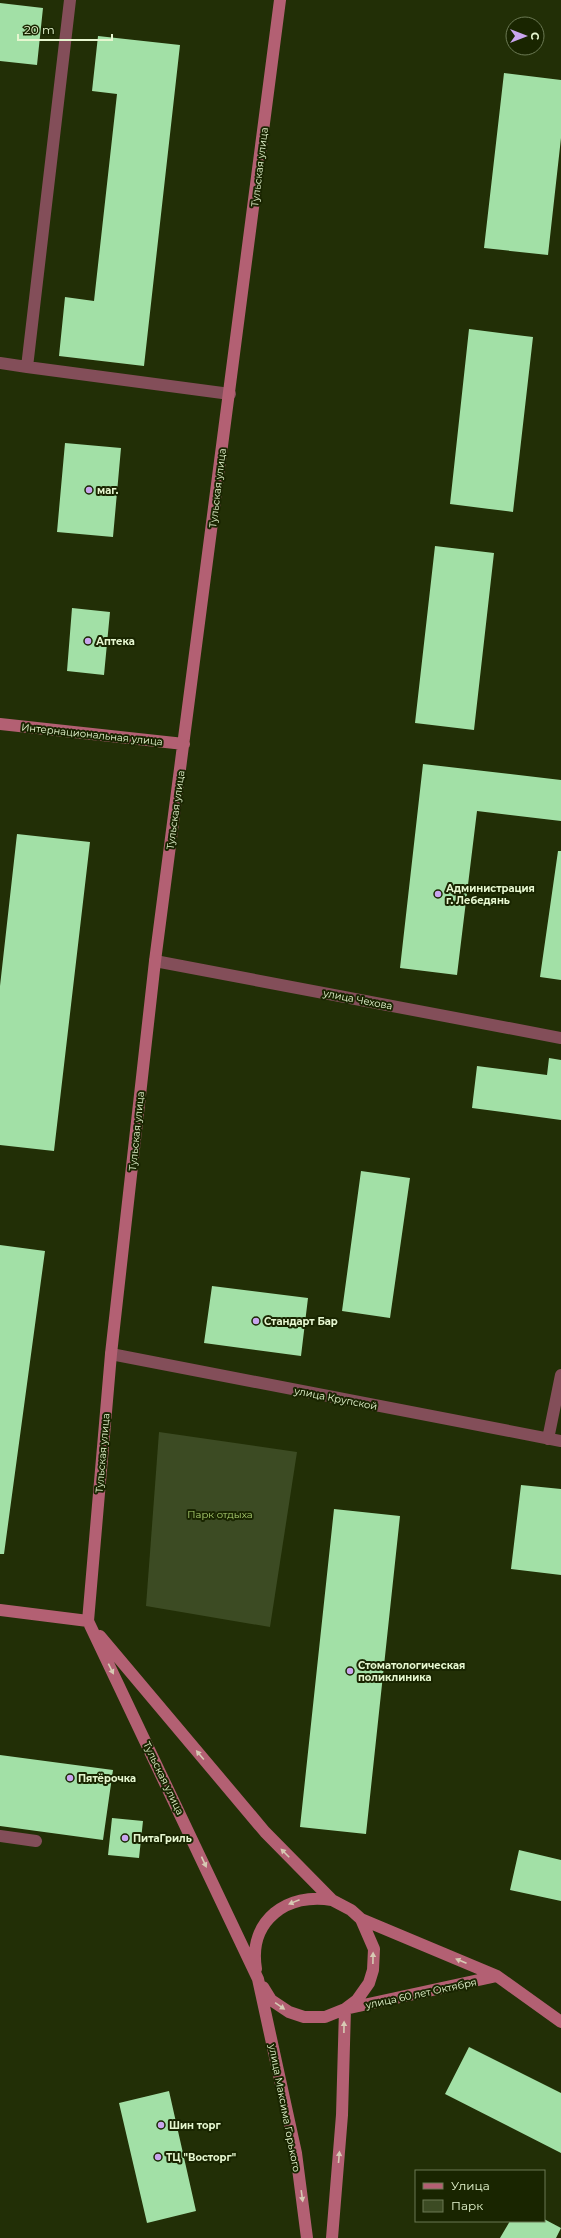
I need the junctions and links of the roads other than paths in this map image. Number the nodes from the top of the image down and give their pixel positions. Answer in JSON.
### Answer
{"nodes":[{"id":1,"x":70,"y":0,"type":"edge"},
{"id":2,"x":280,"y":0,"type":"edge"},
{"id":3,"x":0,"y":363,"type":"edge"},
{"id":4,"x":27,"y":367,"type":"junction"},
{"id":5,"x":230,"y":394,"type":"junction"},
{"id":6,"x":0,"y":724,"type":"edge"},
{"id":7,"x":184,"y":744,"type":"junction"},
{"id":8,"x":155,"y":961,"type":"junction"},
{"id":9,"x":561,"y":1038,"type":"edge"},
{"id":10,"x":110,"y":1354,"type":"junction"},
{"id":11,"x":561,"y":1375,"type":"edge"},
{"id":12,"x":548,"y":1439,"type":"junction"},
{"id":13,"x":561,"y":1441,"type":"edge"},
{"id":14,"x":0,"y":1610,"type":"edge"},
{"id":15,"x":88,"y":1621,"type":"junction"},
{"id":16,"x":0,"y":1836,"type":"edge"},
{"id":17,"x":36,"y":1841,"type":"dead end"},
{"id":18,"x":332,"y":1900,"type":"junction"},
{"id":19,"x":360,"y":1919,"type":"junction"},
{"id":20,"x":497,"y":1976,"type":"junction"},
{"id":21,"x":258,"y":1979,"type":"junction"},
{"id":22,"x":345,"y":2009,"type":"junction"},
{"id":23,"x":561,"y":2022,"type":"edge"},
{"id":24,"x":307,"y":2238,"type":"edge"},
{"id":25,"x":332,"y":2238,"type":"edge"}],
"edges":[{"from":1,"to":4,"type":"street"},
{"from":2,"to":5,"type":"main road","name":"Тульская улица"},
{"from":3,"to":4,"type":"street"},
{"from":4,"to":5,"type":"street"},
{"from":5,"to":7,"type":"main road","name":"Тульская улица"},
{"from":6,"to":7,"type":"main road","name":"Интернациональная улица"},
{"from":7,"to":8,"type":"main road","name":"Тульская улица"},
{"from":8,"to":9,"type":"street","name":"улица Чехова"},
{"from":8,"to":10,"type":"main road","name":"Тульская улица"},
{"from":10,"to":12,"type":"street","name":"улица Крупской"},
{"from":10,"to":15,"type":"main road","name":"Тульская улица"},
{"from":11,"to":12,"type":"street"},
{"from":12,"to":13,"type":"street","name":"улица Крупской"},
{"from":14,"to":15,"type":"main road"},
{"from":18,"to":15,"type":"main road","one_way":true},
{"from":15,"to":21,"type":"main road","name":"Тульская улица","one_way":true},
{"from":16,"to":17,"type":"street"},
{"from":18,"to":19,"type":"main road"},
{"from":18,"to":21,"type":"main road","one_way":true},
{"from":20,"to":19,"type":"main road","name":"улица 60 лет Октября","one_way":true},
{"from":22,"to":19,"type":"main road","one_way":true},
{"from":20,"to":22,"type":"main road","name":"улица 60 лет Октября"},
{"from":20,"to":23,"type":"main road","name":"улица 60 лет Октября"},
{"from":21,"to":22,"type":"main road","one_way":true},
{"from":21,"to":24,"type":"main road","name":"улица Максима Горького","one_way":true},
{"from":25,"to":22,"type":"main road","one_way":true}]}
